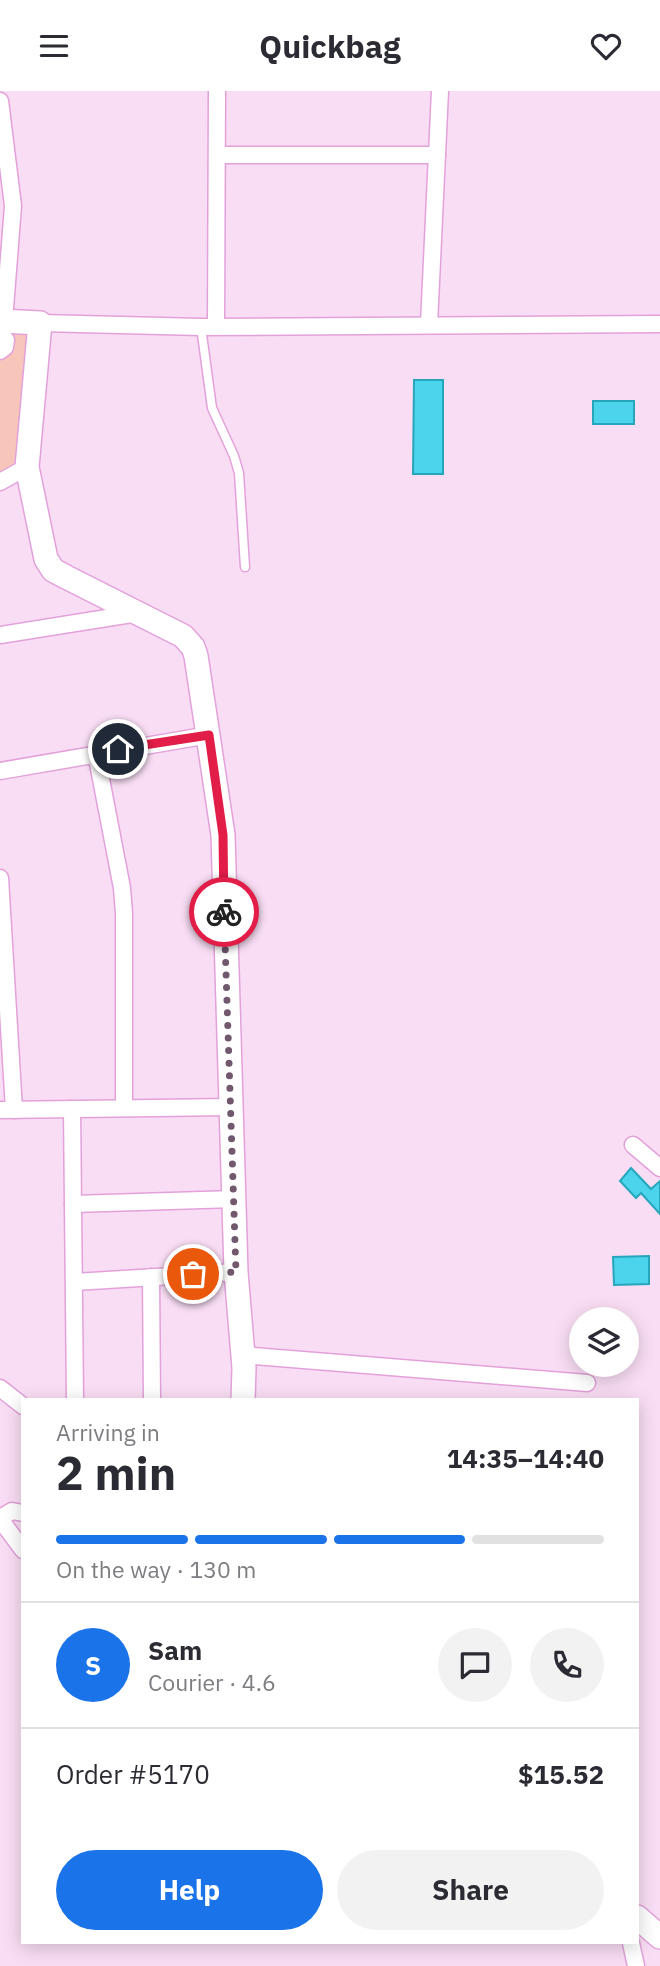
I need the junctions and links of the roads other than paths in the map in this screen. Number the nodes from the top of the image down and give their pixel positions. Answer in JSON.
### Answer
{"nodes":[{"id":1,"x":217,"y":91,"type":"edge"},
{"id":2,"x":440,"y":91,"type":"edge"},
{"id":3,"x":0,"y":101,"type":"edge"},
{"id":4,"x":218,"y":155,"type":"junction"},
{"id":5,"x":438,"y":155,"type":"junction"},
{"id":6,"x":40,"y":323,"type":"junction"},
{"id":7,"x":429,"y":324,"type":"junction"},
{"id":8,"x":660,"y":324,"type":"edge"},
{"id":9,"x":1,"y":325,"type":"edge"},
{"id":10,"x":208,"y":327,"type":"junction"},
{"id":11,"x":0,"y":351,"type":"edge"},
{"id":12,"x":27,"y":467,"type":"junction"},
{"id":13,"x":0,"y":482,"type":"edge"},
{"id":14,"x":245,"y":567,"type":"dead end"},
{"id":15,"x":138,"y":613,"type":"junction"},
{"id":16,"x":0,"y":635,"type":"edge"},
{"id":17,"x":209,"y":735,"type":"junction"},
{"id":18,"x":96,"y":753,"type":"junction"},
{"id":19,"x":0,"y":771,"type":"edge"},
{"id":20,"x":0,"y":878,"type":"edge"},
{"id":21,"x":124,"y":1107,"type":"junction"},
{"id":22,"x":231,"y":1107,"type":"junction"},
{"id":23,"x":72,"y":1109,"type":"junction"},
{"id":24,"x":7,"y":1110,"type":"edge"},
{"id":25,"x":633,"y":1145,"type":"dead end"},
{"id":26,"x":660,"y":1168,"type":"edge"},
{"id":27,"x":235,"y":1199,"type":"junction"},
{"id":28,"x":73,"y":1204,"type":"junction"},
{"id":29,"x":236,"y":1272,"type":"junction"},
{"id":30,"x":150,"y":1277,"type":"junction"},
{"id":31,"x":75,"y":1282,"type":"junction"},
{"id":32,"x":242,"y":1355,"type":"junction"},
{"id":33,"x":587,"y":1383,"type":"dead end"},
{"id":34,"x":0,"y":1388,"type":"edge"},
{"id":35,"x":75,"y":1398,"type":"edge"},
{"id":36,"x":152,"y":1398,"type":"edge"},
{"id":37,"x":243,"y":1398,"type":"edge"},
{"id":38,"x":21,"y":1404,"type":"edge"},
{"id":39,"x":21,"y":1513,"type":"edge"},
{"id":40,"x":0,"y":1519,"type":"edge"},
{"id":41,"x":21,"y":1547,"type":"edge"},
{"id":42,"x":639,"y":1919,"type":"edge"},
{"id":43,"x":660,"y":1937,"type":"edge"},
{"id":44,"x":631,"y":1944,"type":"edge"},
{"id":45,"x":636,"y":1966,"type":"edge"}],
"edges":[{"from":1,"to":4,"type":"street"},
{"from":2,"to":5,"type":"street"},
{"from":3,"to":9,"type":"street"},
{"from":4,"to":5,"type":"street"},
{"from":4,"to":10,"type":"street"},
{"from":5,"to":7,"type":"street"},
{"from":6,"to":9,"type":"street"},
{"from":6,"to":10,"type":"street"},
{"from":6,"to":12,"type":"street"},
{"from":7,"to":8,"type":"street"},
{"from":7,"to":10,"type":"street"},
{"from":9,"to":11,"type":"street"},
{"from":10,"to":14,"type":"lane"},
{"from":12,"to":13,"type":"street"},
{"from":12,"to":15,"type":"street"},
{"from":15,"to":16,"type":"street"},
{"from":15,"to":17,"type":"street"},
{"from":17,"to":18,"type":"street"},
{"from":17,"to":22,"type":"street"},
{"from":18,"to":19,"type":"street"},
{"from":18,"to":21,"type":"street"},
{"from":20,"to":24,"type":"street"},
{"from":21,"to":22,"type":"street"},
{"from":21,"to":23,"type":"street"},
{"from":22,"to":27,"type":"street"},
{"from":23,"to":24,"type":"street"},
{"from":23,"to":28,"type":"street"},
{"from":25,"to":26,"type":"street"},
{"from":27,"to":28,"type":"street"},
{"from":27,"to":29,"type":"street"},
{"from":28,"to":31,"type":"street"},
{"from":29,"to":30,"type":"street"},
{"from":29,"to":32,"type":"street"},
{"from":30,"to":31,"type":"street"},
{"from":30,"to":36,"type":"street"},
{"from":31,"to":35,"type":"street"},
{"from":32,"to":33,"type":"street"},
{"from":32,"to":37,"type":"street"},
{"from":34,"to":38,"type":"street"},
{"from":39,"to":40,"type":"street"},
{"from":40,"to":41,"type":"street"},
{"from":42,"to":43,"type":"street"},
{"from":44,"to":45,"type":"street"}]}
